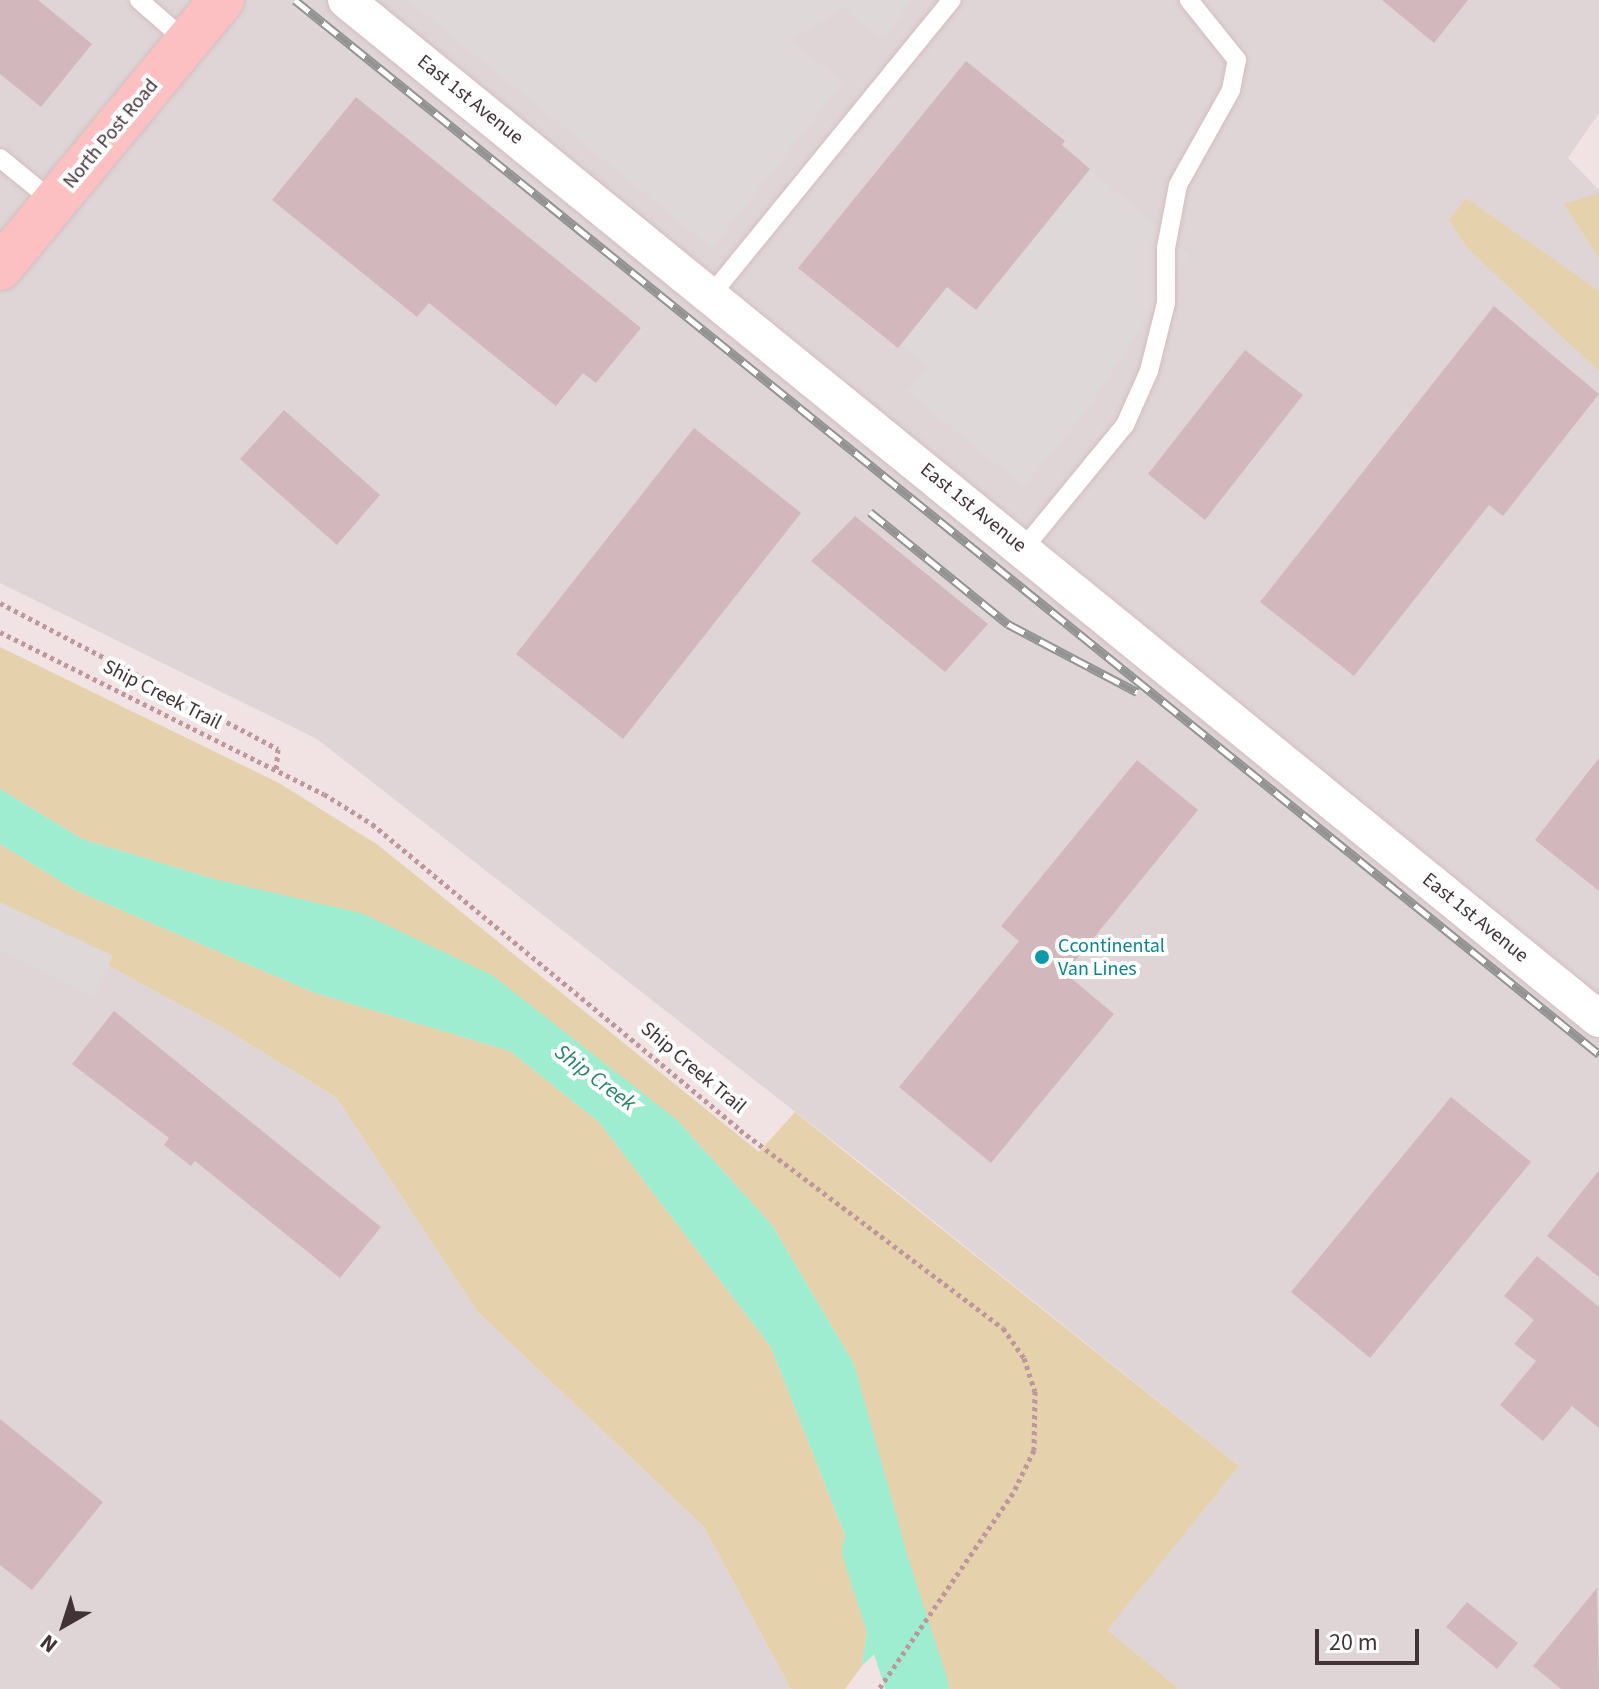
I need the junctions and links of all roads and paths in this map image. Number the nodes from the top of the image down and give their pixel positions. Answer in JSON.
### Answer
{"nodes":[{"id":1,"x":139,"y":0,"type":"edge"},
{"id":2,"x":222,"y":0,"type":"edge"},
{"id":3,"x":346,"y":0,"type":"edge"},
{"id":4,"x":952,"y":0,"type":"edge"},
{"id":5,"x":1189,"y":0,"type":"edge"},
{"id":6,"x":187,"y":42,"type":"junction"},
{"id":7,"x":0,"y":158,"type":"edge"},
{"id":8,"x":54,"y":202,"type":"junction"},
{"id":9,"x":0,"y":268,"type":"edge"},
{"id":10,"x":711,"y":295,"type":"junction"},
{"id":11,"x":1023,"y":549,"type":"junction"},
{"id":12,"x":0,"y":603,"type":"edge"},
{"id":13,"x":0,"y":632,"type":"edge"},
{"id":14,"x":276,"y":770,"type":"junction"},
{"id":15,"x":1599,"y":1019,"type":"edge"},
{"id":16,"x":879,"y":1689,"type":"edge"}],
"edges":[{"from":1,"to":6,"type":"lane"},
{"from":2,"to":6,"type":"street","name":"North Post Road"},
{"from":3,"to":10,"type":"street","name":"East 1st Avenue"},
{"from":4,"to":10,"type":"lane"},
{"from":5,"to":11,"type":"lane"},
{"from":6,"to":8,"type":"street","name":"North Post Road"},
{"from":7,"to":8,"type":"lane"},
{"from":8,"to":9,"type":"street","name":"North Post Road"},
{"from":10,"to":11,"type":"street","name":"East 1st Avenue"},
{"from":11,"to":15,"type":"street","name":"East 1st Avenue"},
{"from":12,"to":14,"type":"path"},
{"from":13,"to":14,"type":"path","name":"Ship Creek Trail"},
{"from":14,"to":16,"type":"path","name":"Ship Creek Trail"}]}
